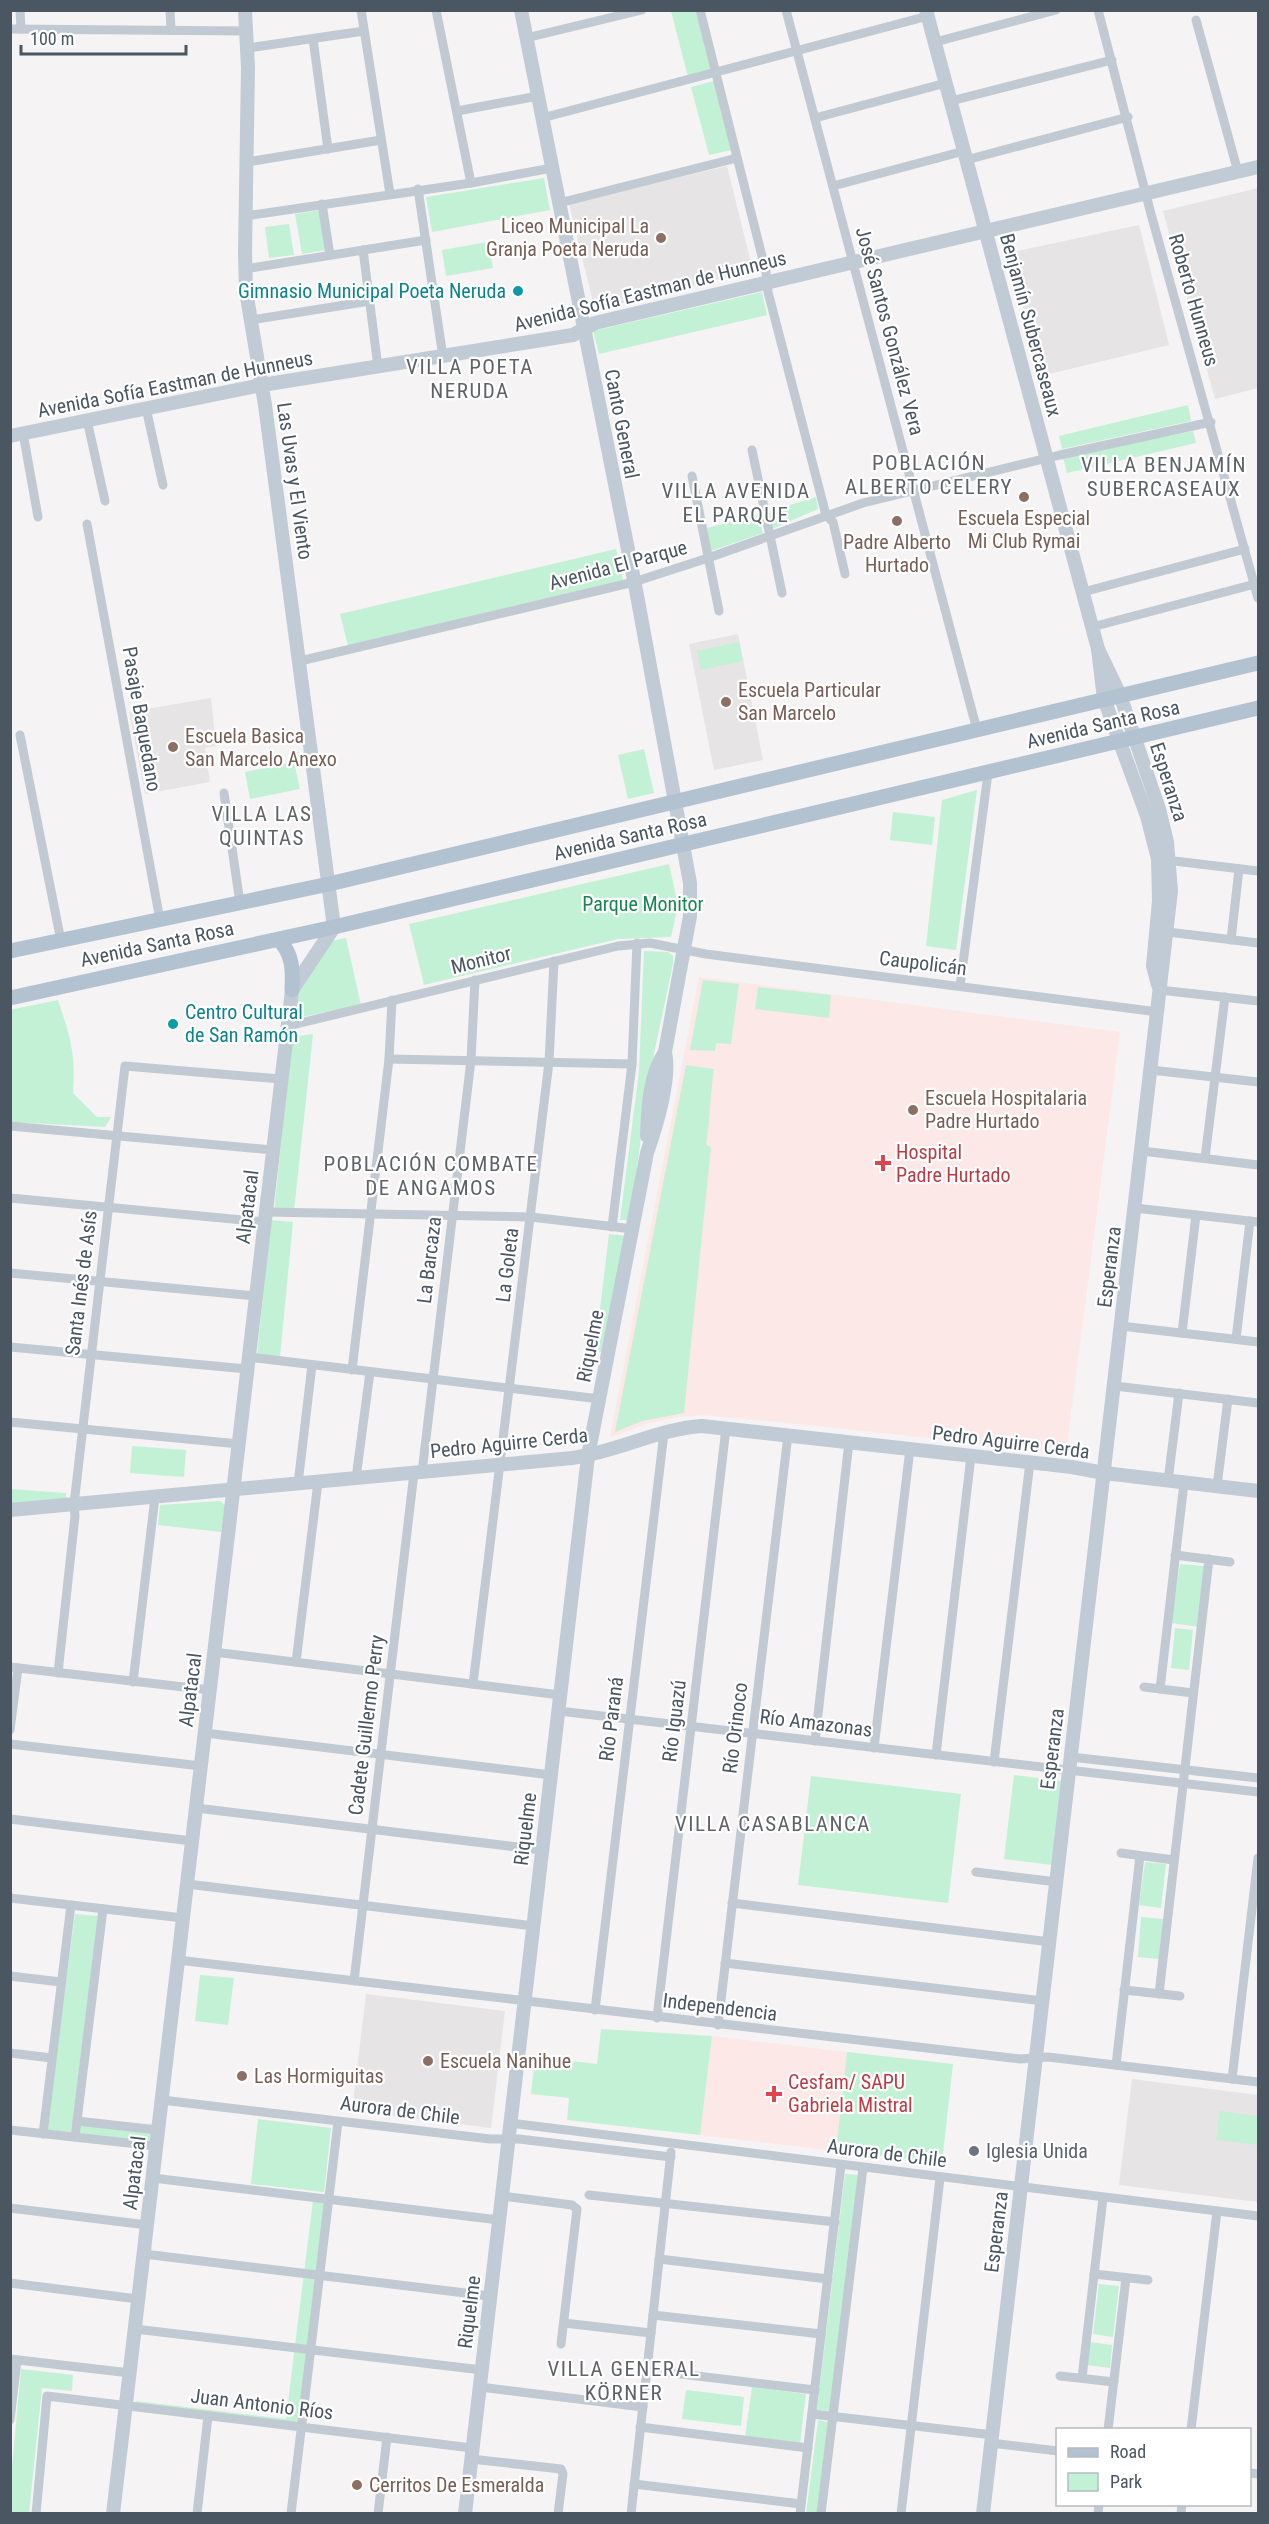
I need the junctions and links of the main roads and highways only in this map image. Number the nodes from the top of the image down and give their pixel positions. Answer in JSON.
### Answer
{"nodes":[{"id":1,"x":1258,"y":663,"type":"edge"},
{"id":2,"x":1258,"y":708,"type":"edge"},
{"id":3,"x":279,"y":940,"type":"junction"},
{"id":4,"x":10,"y":951,"type":"edge"},
{"id":5,"x":292,"y":990,"type":"road end"},
{"id":6,"x":10,"y":998,"type":"edge"}],
"edges":[{"from":1,"to":4,"type":"main road","name":"Avenida Santa Rosa"},
{"from":2,"to":3,"type":"main road","name":"Avenida Santa Rosa"},
{"from":3,"to":5,"type":"main road"},
{"from":3,"to":6,"type":"main road","name":"Avenida Santa Rosa"}]}
